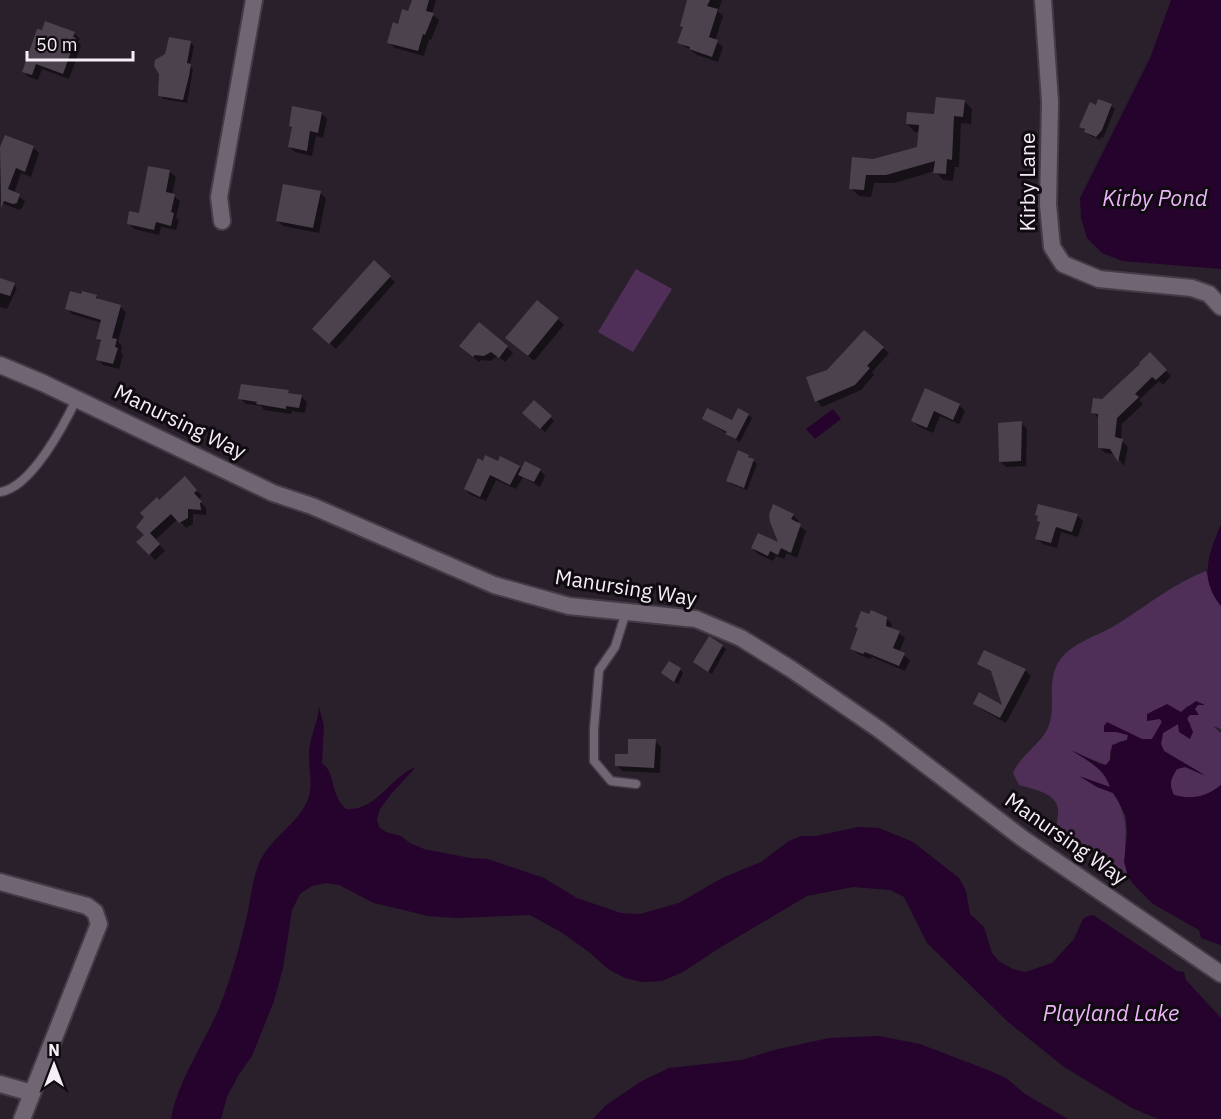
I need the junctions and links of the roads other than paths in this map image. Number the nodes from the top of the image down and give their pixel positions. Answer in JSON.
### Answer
{"nodes":[{"id":1,"x":254,"y":0,"type":"edge"},
{"id":2,"x":1043,"y":0,"type":"edge"},
{"id":3,"x":222,"y":221,"type":"dead end"},
{"id":4,"x":1221,"y":308,"type":"edge"},
{"id":5,"x":0,"y":365,"type":"edge"},
{"id":6,"x":77,"y":398,"type":"junction"},
{"id":7,"x":0,"y":492,"type":"edge"},
{"id":8,"x":626,"y":612,"type":"junction"},
{"id":9,"x":636,"y":784,"type":"dead end"},
{"id":10,"x":0,"y":882,"type":"edge"},
{"id":11,"x":1221,"y":974,"type":"edge"},
{"id":12,"x":0,"y":1084,"type":"edge"},
{"id":13,"x":32,"y":1093,"type":"junction"},
{"id":14,"x":22,"y":1119,"type":"edge"}],
"edges":[{"from":1,"to":3,"type":"street"},
{"from":2,"to":4,"type":"street","name":"Kirby Lane"},
{"from":5,"to":6,"type":"street","name":"Manursing Way"},
{"from":6,"to":7,"type":"lane"},
{"from":6,"to":8,"type":"street","name":"Manursing Way"},
{"from":8,"to":9,"type":"lane"},
{"from":8,"to":11,"type":"street","name":"Manursing Way"},
{"from":10,"to":13,"type":"street"},
{"from":12,"to":13,"type":"street"},
{"from":13,"to":14,"type":"street"}]}
